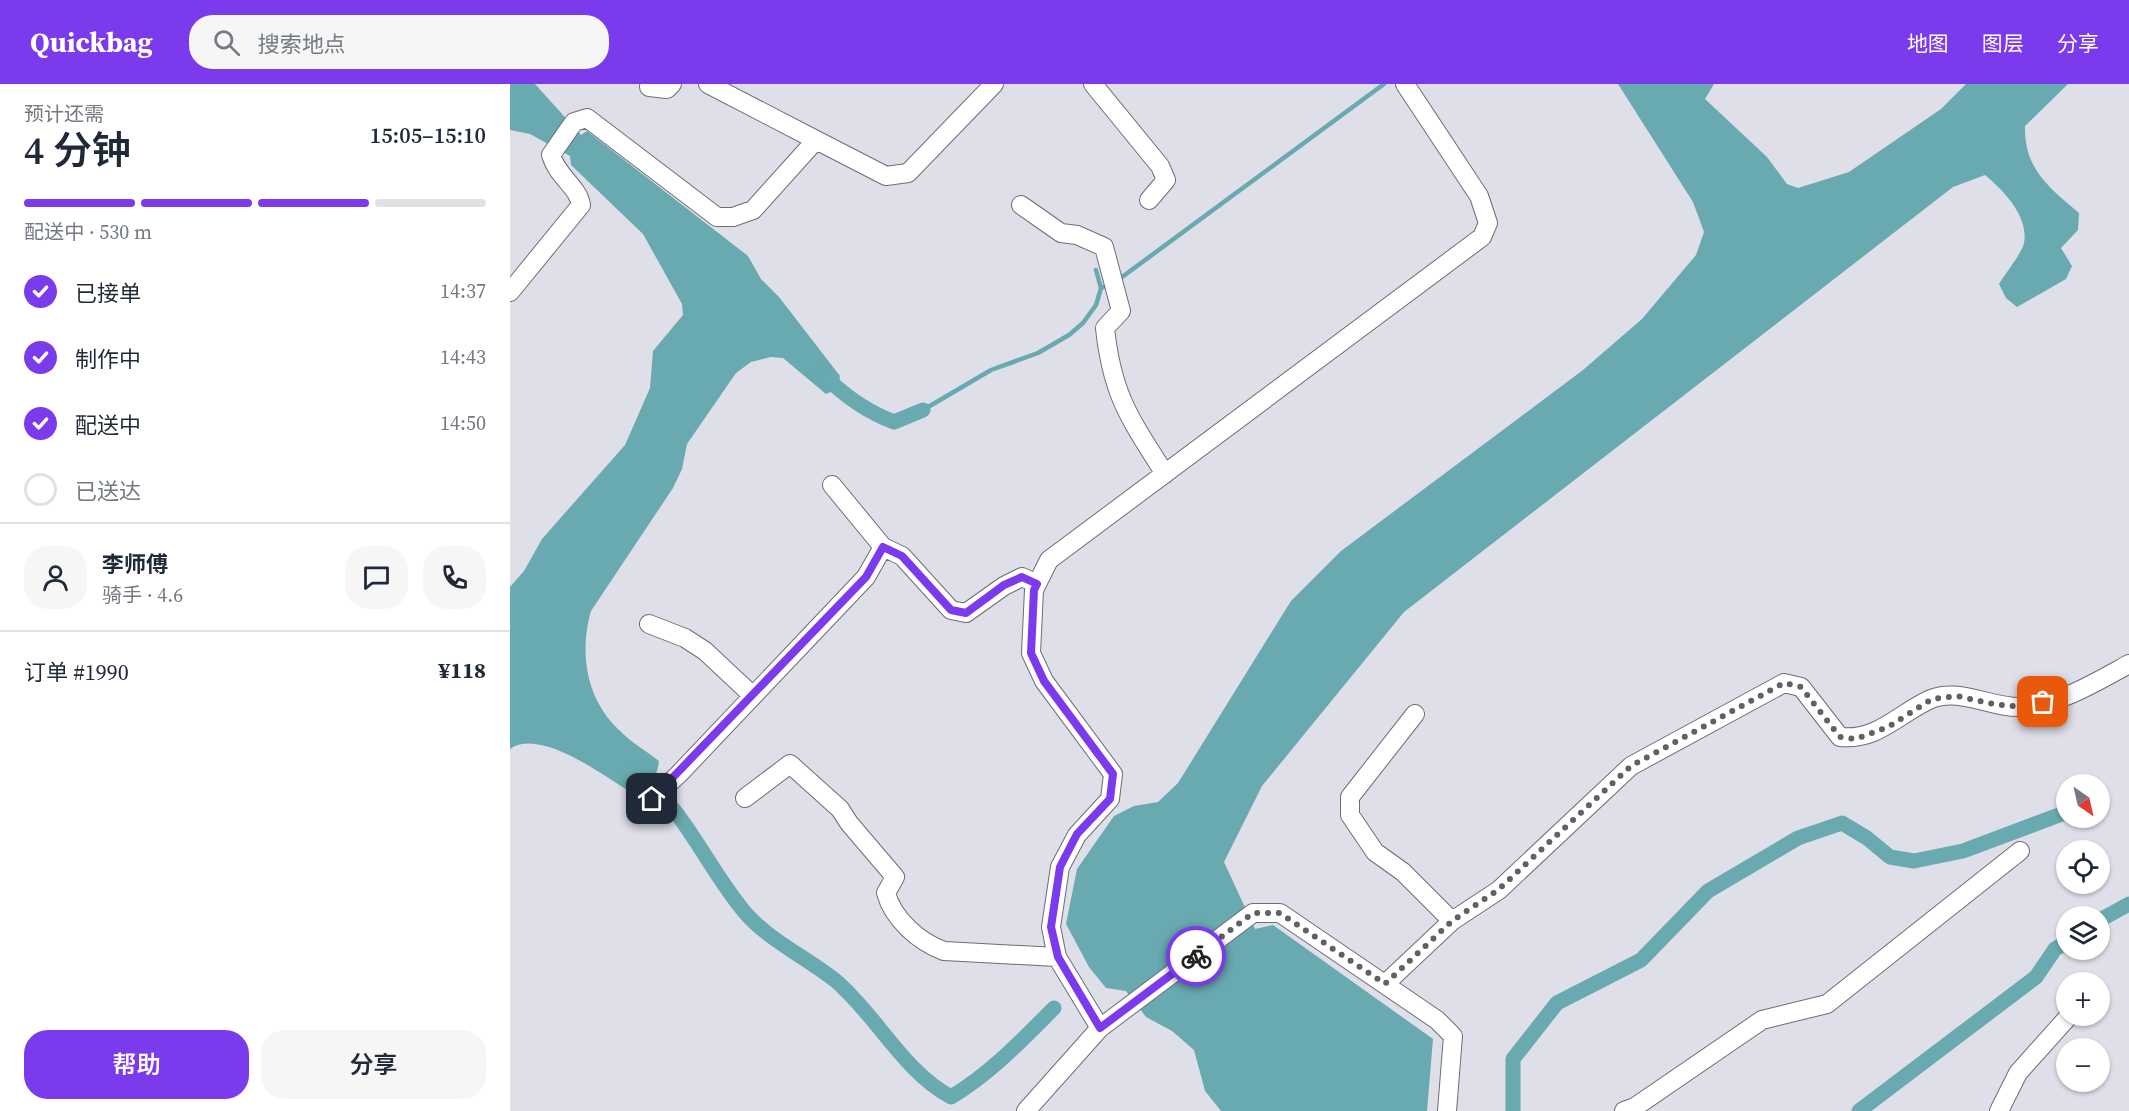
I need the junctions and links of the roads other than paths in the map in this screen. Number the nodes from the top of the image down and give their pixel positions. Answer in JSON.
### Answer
{"nodes":[{"id":1,"x":672,"y":84,"type":"edge"},
{"id":2,"x":708,"y":84,"type":"edge"},
{"id":3,"x":994,"y":84,"type":"edge"},
{"id":4,"x":1093,"y":84,"type":"edge"},
{"id":5,"x":1406,"y":84,"type":"edge"},
{"id":6,"x":649,"y":87,"type":"dead end"},
{"id":7,"x":816,"y":140,"type":"junction"},
{"id":8,"x":1149,"y":200,"type":"dead end"},
{"id":9,"x":1021,"y":205,"type":"dead end"},
{"id":10,"x":510,"y":292,"type":"edge"},
{"id":11,"x":1165,"y":474,"type":"junction"},
{"id":12,"x":832,"y":485,"type":"dead end"},
{"id":13,"x":883,"y":547,"type":"junction"},
{"id":14,"x":1037,"y":584,"type":"junction"},
{"id":15,"x":649,"y":624,"type":"dead end"},
{"id":16,"x":2129,"y":664,"type":"edge"},
{"id":17,"x":753,"y":696,"type":"junction"},
{"id":18,"x":1415,"y":714,"type":"dead end"},
{"id":19,"x":745,"y":798,"type":"dead end"},
{"id":20,"x":638,"y":812,"type":"dead end"},
{"id":21,"x":2020,"y":850,"type":"dead end"},
{"id":22,"x":1452,"y":921,"type":"junction"},
{"id":23,"x":1058,"y":957,"type":"junction"},
{"id":24,"x":1385,"y":984,"type":"junction"},
{"id":25,"x":2060,"y":1026,"type":"edge"},
{"id":26,"x":1100,"y":1028,"type":"junction"},
{"id":27,"x":1026,"y":1111,"type":"edge"},
{"id":28,"x":1447,"y":1111,"type":"edge"},
{"id":29,"x":1624,"y":1111,"type":"edge"},
{"id":30,"x":1999,"y":1111,"type":"edge"}],
"edges":[{"from":1,"to":6,"type":"street"},
{"from":2,"to":7,"type":"street"},
{"from":3,"to":7,"type":"street"},
{"from":4,"to":8,"type":"street"},
{"from":5,"to":11,"type":"street"},
{"from":7,"to":10,"type":"street"},
{"from":9,"to":11,"type":"street"},
{"from":11,"to":14,"type":"street"},
{"from":12,"to":13,"type":"street"},
{"from":13,"to":14,"type":"street"},
{"from":13,"to":17,"type":"street"},
{"from":14,"to":23,"type":"street"},
{"from":15,"to":17,"type":"street"},
{"from":16,"to":22,"type":"street"},
{"from":17,"to":20,"type":"street"},
{"from":18,"to":22,"type":"street"},
{"from":19,"to":23,"type":"street"},
{"from":21,"to":29,"type":"street"},
{"from":22,"to":24,"type":"street"},
{"from":23,"to":26,"type":"street"},
{"from":24,"to":26,"type":"street"},
{"from":24,"to":28,"type":"street"},
{"from":25,"to":30,"type":"street"},
{"from":26,"to":27,"type":"street"}]}
